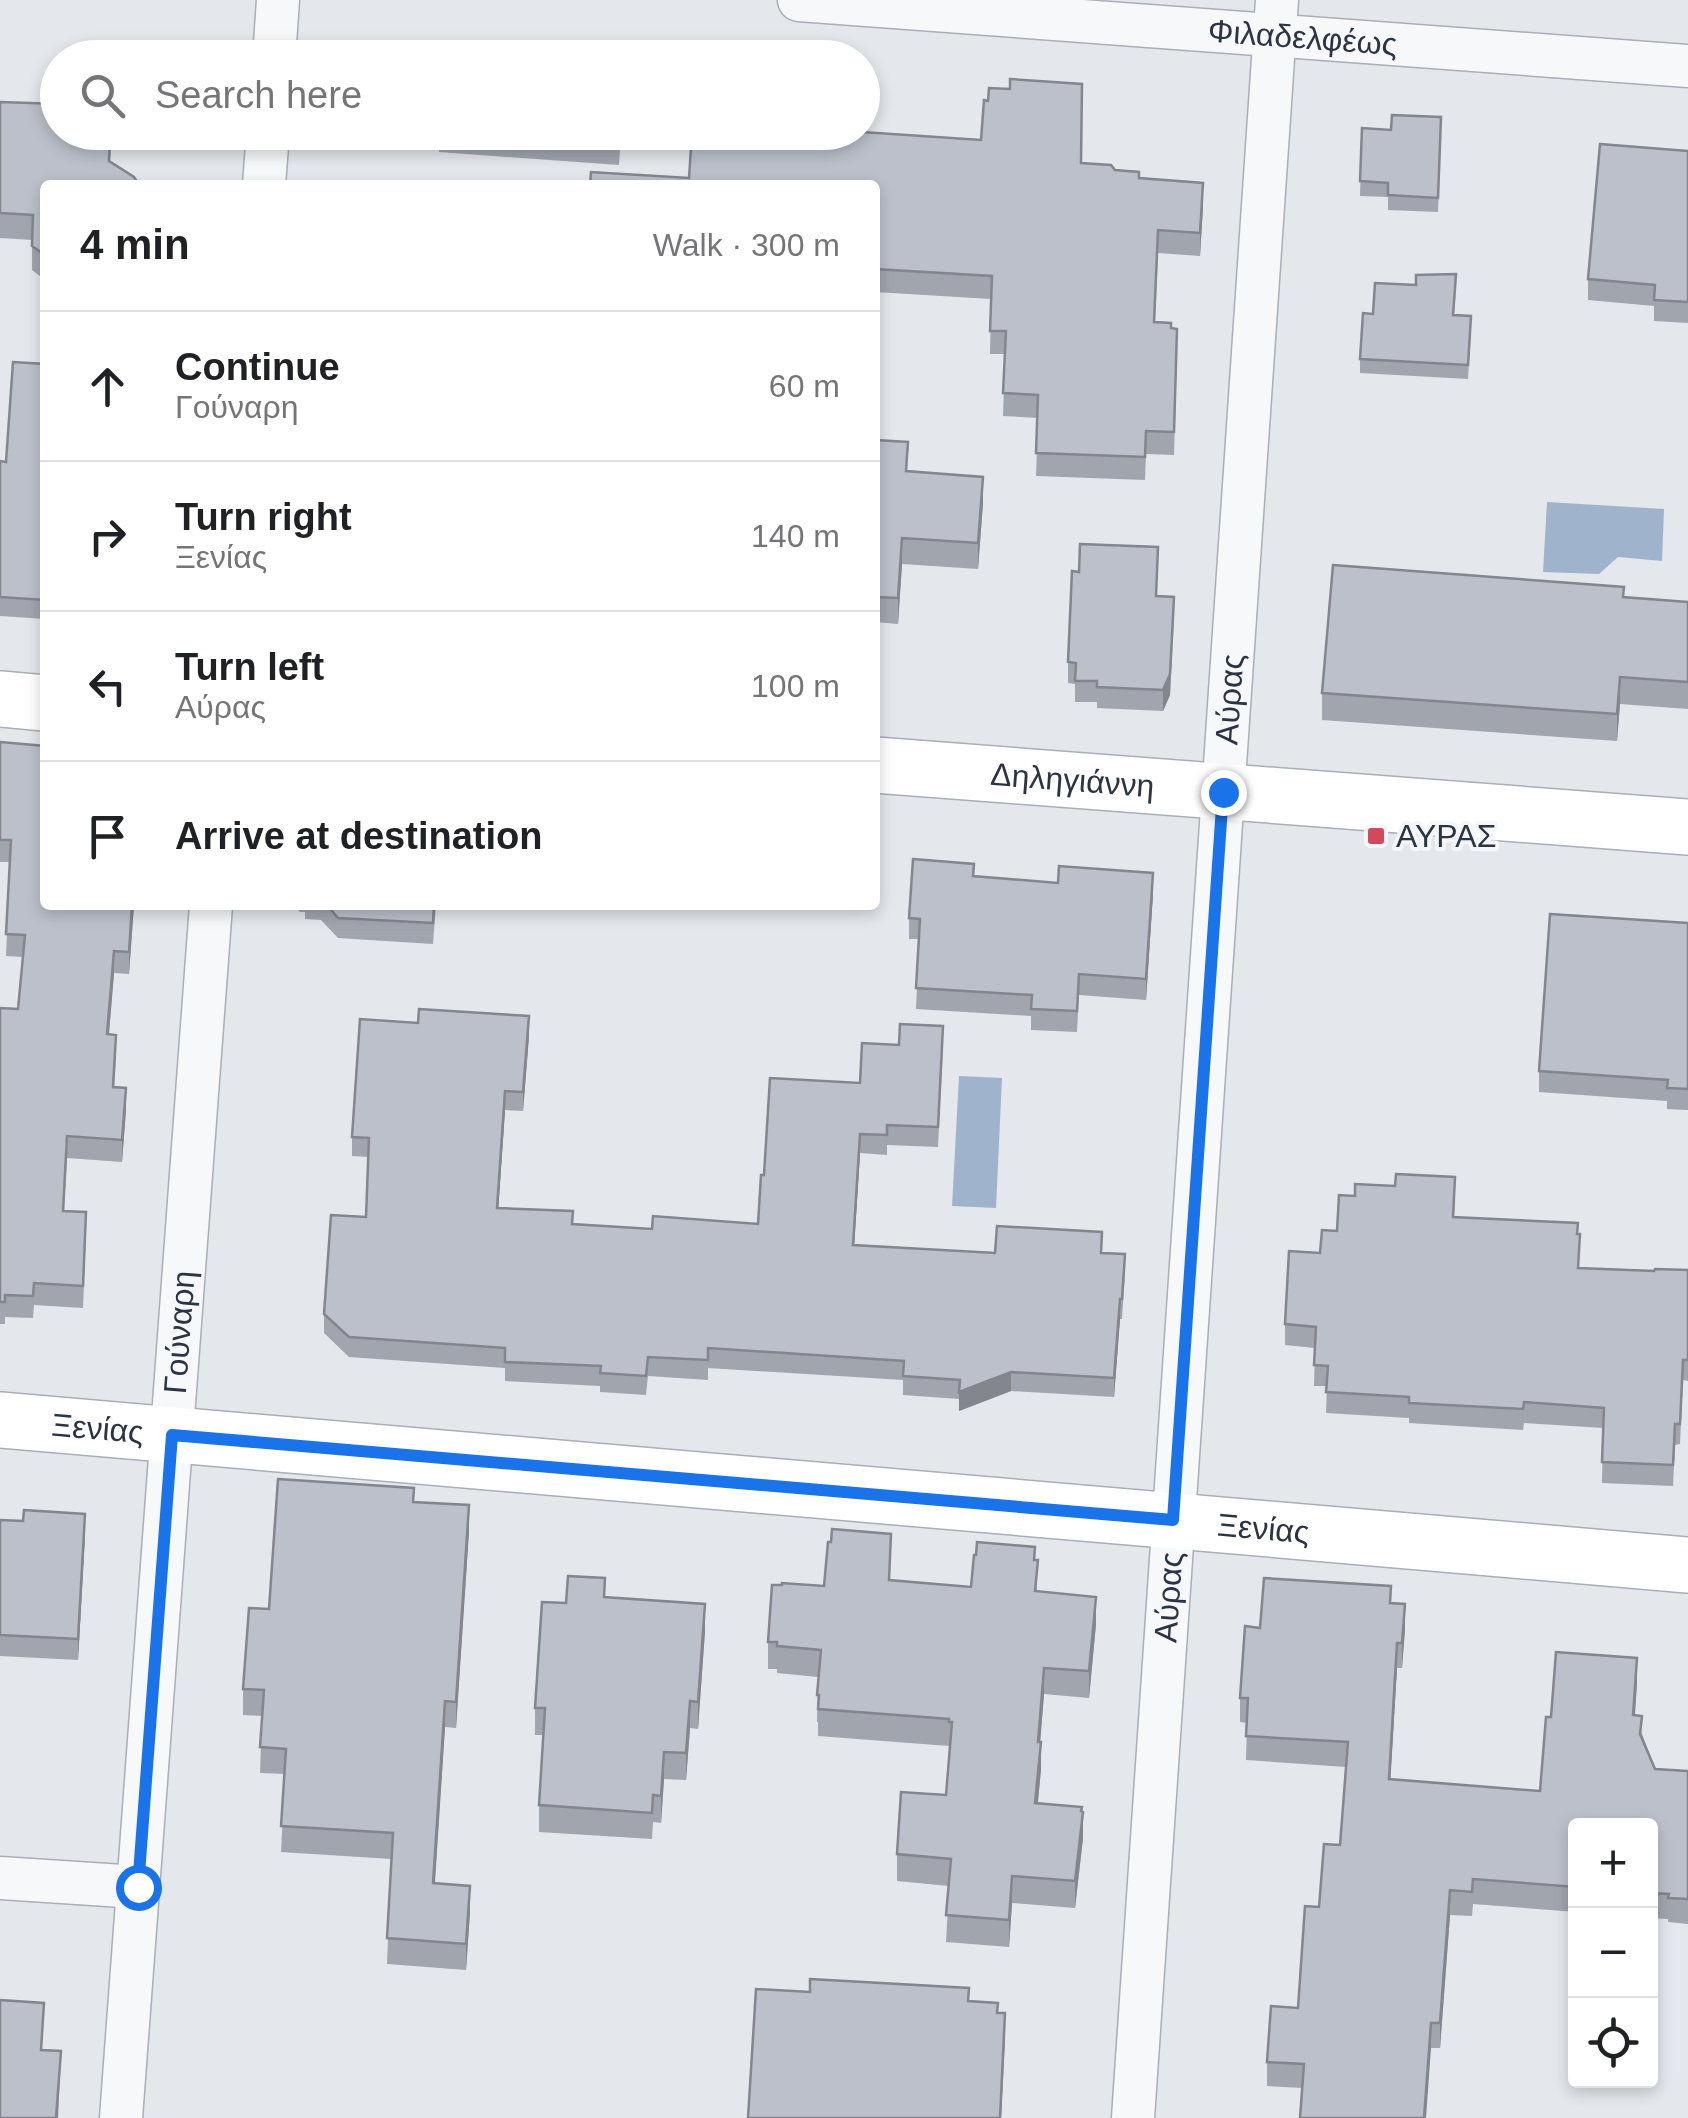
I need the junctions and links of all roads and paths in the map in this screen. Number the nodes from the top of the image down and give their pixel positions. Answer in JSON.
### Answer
{"nodes":[{"id":1,"x":278,"y":0,"type":"edge"},
{"id":2,"x":799,"y":0,"type":"edge"},
{"id":3,"x":1275,"y":18,"type":"edge"},
{"id":4,"x":275,"y":40,"type":"edge"},
{"id":5,"x":1688,"y":66,"type":"edge"},
{"id":6,"x":267,"y":150,"type":"edge"},
{"id":7,"x":264,"y":180,"type":"edge"},
{"id":8,"x":0,"y":699,"type":"edge"},
{"id":9,"x":40,"y":703,"type":"edge"},
{"id":10,"x":880,"y":766,"type":"edge"},
{"id":11,"x":1223,"y":792,"type":"junction"},
{"id":12,"x":1688,"y":827,"type":"edge"},
{"id":13,"x":211,"y":910,"type":"edge"},
{"id":14,"x":0,"y":1420,"type":"edge"},
{"id":15,"x":172,"y":1435,"type":"junction"},
{"id":16,"x":1173,"y":1520,"type":"junction"},
{"id":17,"x":1688,"y":1565,"type":"edge"},
{"id":18,"x":0,"y":1878,"type":"edge"},
{"id":19,"x":138,"y":1887,"type":"junction"},
{"id":20,"x":122,"y":2118,"type":"edge"},
{"id":21,"x":1133,"y":2118,"type":"edge"}],
"edges":[{"from":1,"to":4,"type":"street"},
{"from":2,"to":3,"type":"street","name":"Φιλαδελφέως"},
{"from":3,"to":5,"type":"street","name":"Φιλαδελφέως"},
{"from":3,"to":11,"type":"street","name":"Αύρας"},
{"from":6,"to":7,"type":"street"},
{"from":8,"to":9,"type":"street"},
{"from":10,"to":11,"type":"street","name":"Δηληγιάννη"},
{"from":11,"to":12,"type":"street","name":"Δηληγιάννη"},
{"from":11,"to":16,"type":"street","name":"Αύρας"},
{"from":13,"to":15,"type":"street","name":"Γούναρη"},
{"from":14,"to":15,"type":"street","name":"Ξενίας"},
{"from":15,"to":16,"type":"street","name":"Ξενίας"},
{"from":15,"to":19,"type":"street","name":"Γούναρη"},
{"from":16,"to":17,"type":"street","name":"Ξενίας"},
{"from":16,"to":21,"type":"street","name":"Αύρας"},
{"from":18,"to":19,"type":"street"},
{"from":19,"to":20,"type":"street","name":"Γούναρη"}]}
